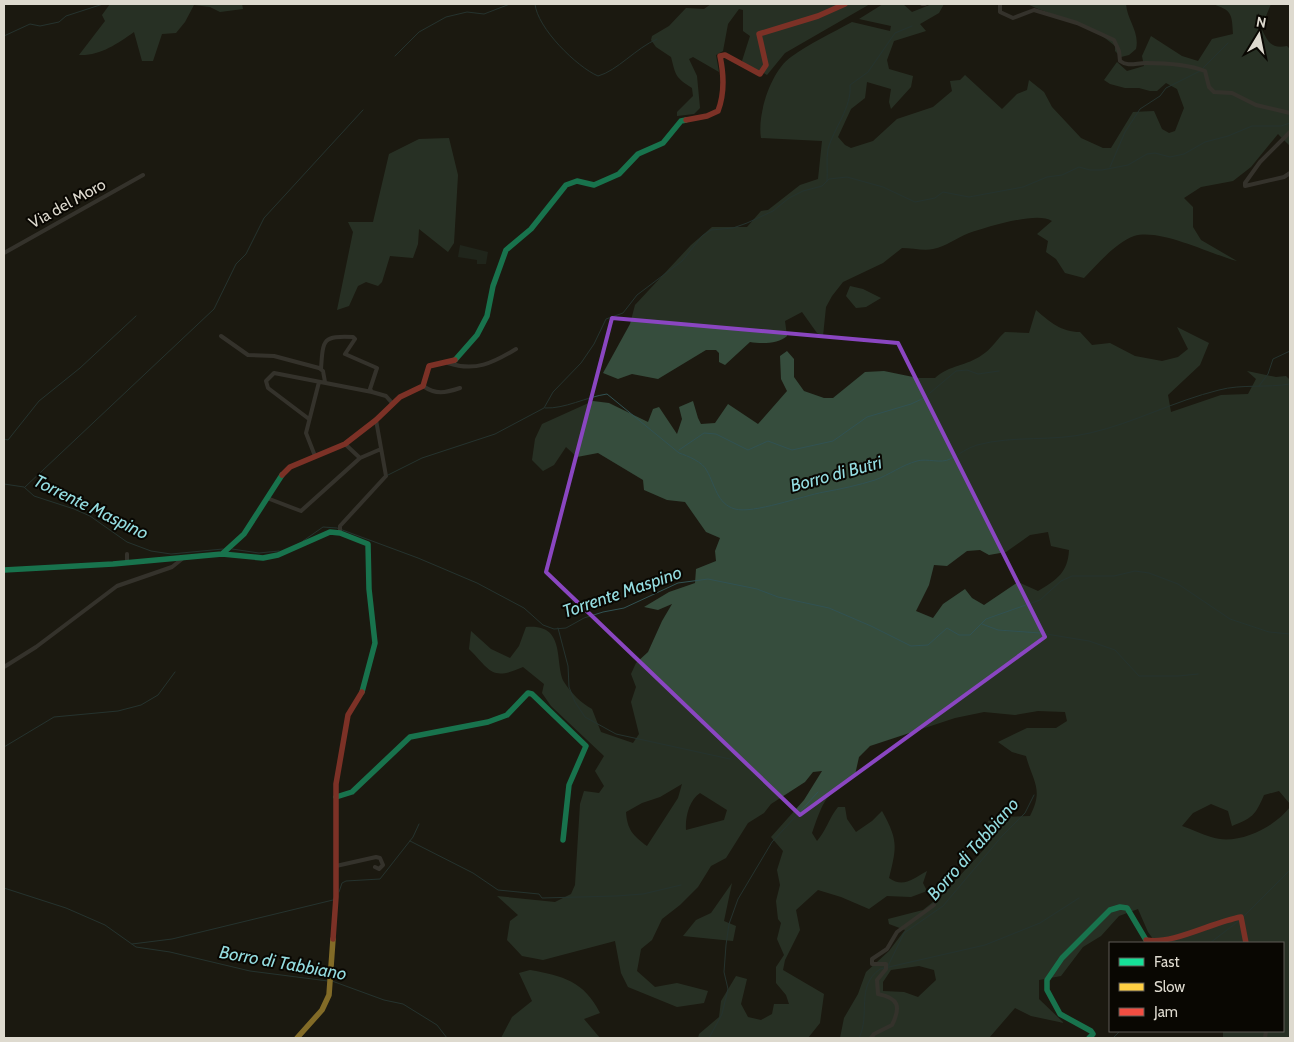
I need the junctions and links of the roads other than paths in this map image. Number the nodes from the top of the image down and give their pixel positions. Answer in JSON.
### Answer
{"nodes":[{"id":1,"x":845,"y":4,"type":"edge"},
{"id":2,"x":1000,"y":4,"type":"edge"},
{"id":3,"x":1290,"y":113,"type":"edge"},
{"id":4,"x":1290,"y":132,"type":"edge"},
{"id":5,"x":1290,"y":173,"type":"edge"},
{"id":6,"x":143,"y":175,"type":"dead end"},
{"id":7,"x":4,"y":253,"type":"edge"},
{"id":8,"x":221,"y":336,"type":"dead end"},
{"id":9,"x":516,"y":349,"type":"dead end"},
{"id":10,"x":448,"y":363,"type":"junction"},
{"id":11,"x":320,"y":369,"type":"junction"},
{"id":12,"x":320,"y":382,"type":"junction"},
{"id":13,"x":325,"y":382,"type":"junction"},
{"id":14,"x":423,"y":386,"type":"junction"},
{"id":15,"x":460,"y":388,"type":"dead end"},
{"id":16,"x":372,"y":392,"type":"junction"},
{"id":17,"x":393,"y":404,"type":"junction"},
{"id":18,"x":310,"y":419,"type":"junction"},
{"id":19,"x":376,"y":420,"type":"junction"},
{"id":20,"x":345,"y":444,"type":"junction"},
{"id":21,"x":381,"y":449,"type":"junction"},
{"id":22,"x":315,"y":456,"type":"junction"},
{"id":23,"x":360,"y":458,"type":"junction"},
{"id":24,"x":267,"y":498,"type":"junction"},
{"id":25,"x":340,"y":533,"type":"junction"},
{"id":26,"x":126,"y":554,"type":"dead end"},
{"id":27,"x":222,"y":554,"type":"junction"},
{"id":28,"x":182,"y":558,"type":"junction"},
{"id":29,"x":127,"y":563,"type":"junction"},
{"id":30,"x":4,"y":570,"type":"edge"},
{"id":31,"x":4,"y":667,"type":"edge"},
{"id":32,"x":336,"y":797,"type":"junction"},
{"id":33,"x":562,"y":840,"type":"dead end"},
{"id":34,"x":336,"y":866,"type":"junction"},
{"id":35,"x":375,"y":867,"type":"dead end"},
{"id":36,"x":934,"y":905,"type":"dead end"},
{"id":37,"x":1159,"y":942,"type":"edge"},
{"id":38,"x":1159,"y":942,"type":"edge"},
{"id":39,"x":1245,"y":942,"type":"edge"},
{"id":40,"x":297,"y":1038,"type":"edge"},
{"id":41,"x":871,"y":1038,"type":"edge"},
{"id":42,"x":1089,"y":1038,"type":"edge"}],
"edges":[{"from":1,"to":10,"type":"street"},
{"from":2,"to":3,"type":"street"},
{"from":4,"to":5,"type":"street"},
{"from":6,"to":7,"type":"street","name":"Via del Moro"},
{"from":8,"to":11,"type":"street"},
{"from":9,"to":10,"type":"street"},
{"from":10,"to":14,"type":"street"},
{"from":11,"to":13,"type":"street"},
{"from":11,"to":16,"type":"street"},
{"from":12,"to":13,"type":"street"},
{"from":12,"to":18,"type":"street"},
{"from":12,"to":18,"type":"street"},
{"from":13,"to":16,"type":"street"},
{"from":14,"to":15,"type":"street"},
{"from":14,"to":17,"type":"street"},
{"from":16,"to":17,"type":"street"},
{"from":17,"to":19,"type":"street"},
{"from":18,"to":22,"type":"street"},
{"from":19,"to":20,"type":"street"},
{"from":19,"to":21,"type":"street"},
{"from":20,"to":22,"type":"street"},
{"from":20,"to":23,"type":"street"},
{"from":21,"to":23,"type":"street"},
{"from":21,"to":25,"type":"street"},
{"from":22,"to":24,"type":"street"},
{"from":23,"to":24,"type":"street"},
{"from":24,"to":27,"type":"street"},
{"from":25,"to":27,"type":"street"},
{"from":25,"to":32,"type":"street"},
{"from":26,"to":29,"type":"street"},
{"from":27,"to":28,"type":"street"},
{"from":28,"to":29,"type":"street"},
{"from":28,"to":31,"type":"street"},
{"from":29,"to":30,"type":"street"},
{"from":32,"to":33,"type":"street"},
{"from":32,"to":34,"type":"street"},
{"from":34,"to":35,"type":"street"},
{"from":34,"to":40,"type":"street"},
{"from":36,"to":41,"type":"street"},
{"from":37,"to":39,"type":"street"},
{"from":38,"to":42,"type":"street"}]}
